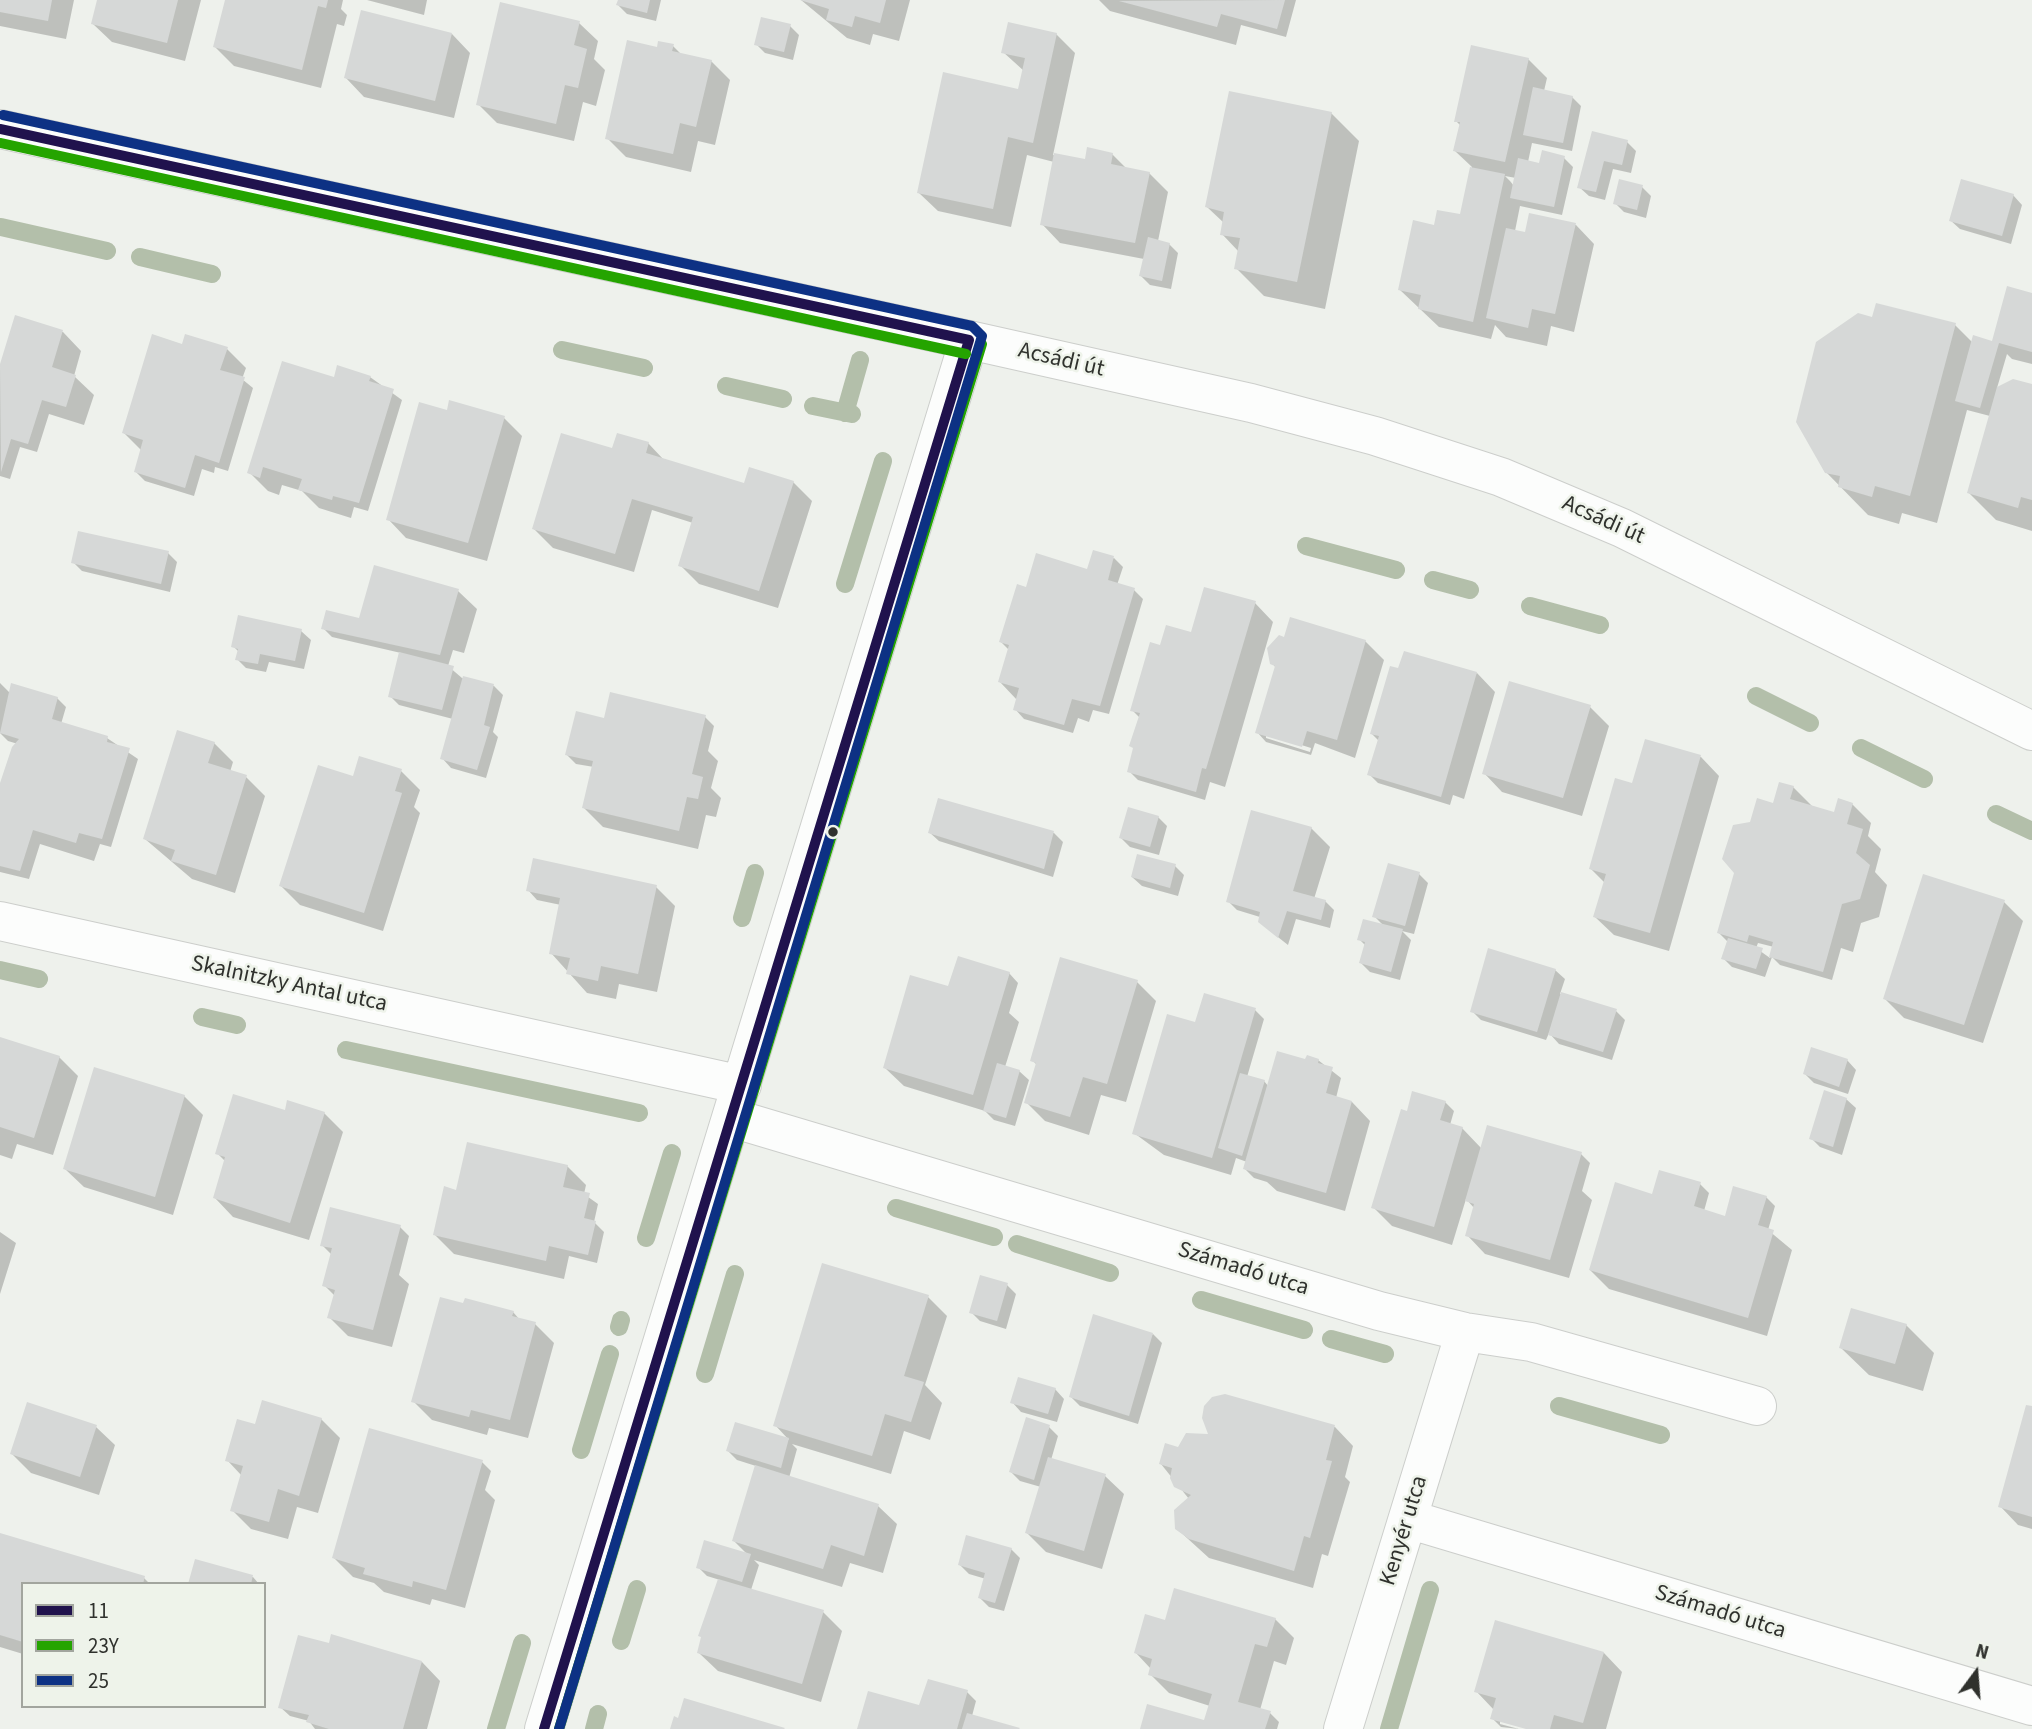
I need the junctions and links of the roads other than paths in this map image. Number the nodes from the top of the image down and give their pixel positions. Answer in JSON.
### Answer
{"nodes":[{"id":1,"x":0,"y":129,"type":"edge"},
{"id":2,"x":969,"y":340,"type":"junction"},
{"id":3,"x":2032,"y":731,"type":"edge"},
{"id":4,"x":0,"y":921,"type":"edge"},
{"id":5,"x":737,"y":1101,"type":"junction"},
{"id":6,"x":1465,"y":1332,"type":"junction"},
{"id":7,"x":1757,"y":1406,"type":"dead end"},
{"id":8,"x":1408,"y":1519,"type":"junction"},
{"id":9,"x":2032,"y":1706,"type":"edge"},
{"id":10,"x":544,"y":1729,"type":"edge"},
{"id":11,"x":1343,"y":1729,"type":"edge"}],
"edges":[{"from":1,"to":2,"type":"street","name":"Acsádi út"},
{"from":2,"to":3,"type":"street","name":"Acsádi út"},
{"from":2,"to":5,"type":"street"},
{"from":4,"to":5,"type":"street","name":"Skalnitzky Antal utca"},
{"from":5,"to":6,"type":"street","name":"Számadó utca"},
{"from":5,"to":10,"type":"street"},
{"from":6,"to":7,"type":"street","name":"Számadó utca"},
{"from":6,"to":8,"type":"street","name":"Kenyér utca"},
{"from":8,"to":9,"type":"street","name":"Számadó utca"},
{"from":8,"to":11,"type":"street","name":"Kenyér utca"}]}
